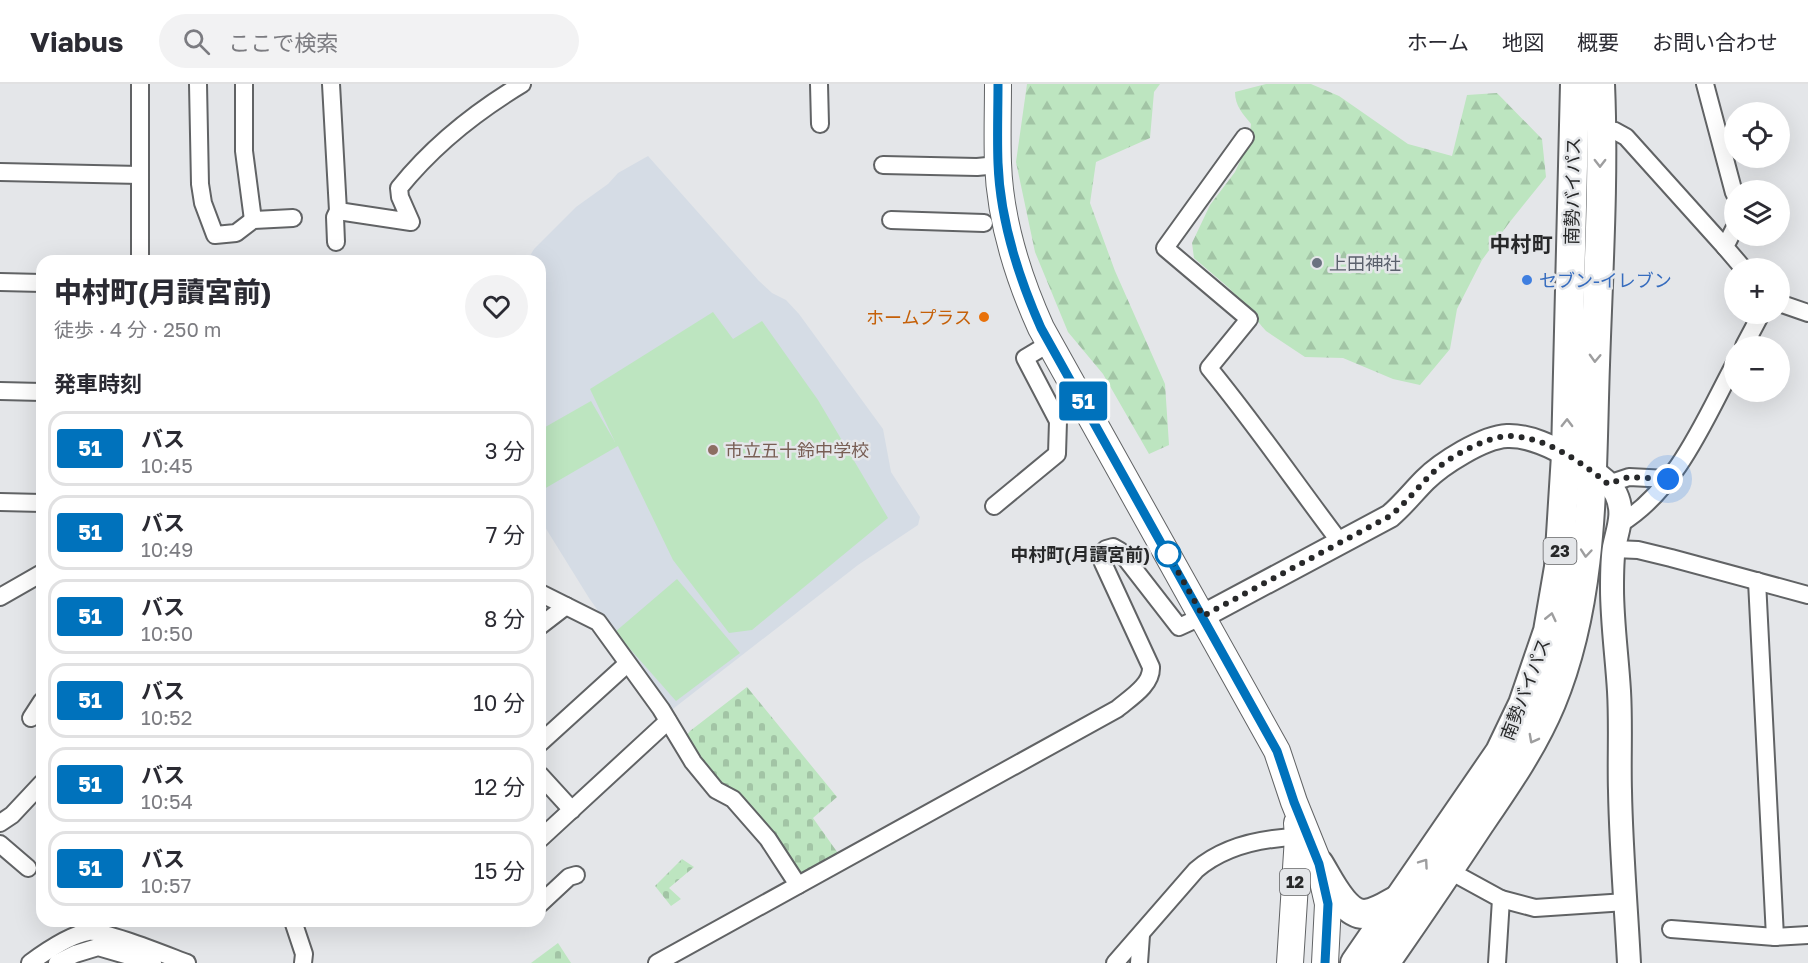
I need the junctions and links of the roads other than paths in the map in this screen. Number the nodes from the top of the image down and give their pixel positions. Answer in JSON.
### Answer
{"nodes":[{"id":1,"x":140,"y":84,"type":"edge"},
{"id":2,"x":198,"y":84,"type":"edge"},
{"id":3,"x":244,"y":84,"type":"edge"},
{"id":4,"x":331,"y":84,"type":"edge"},
{"id":5,"x":522,"y":84,"type":"edge"},
{"id":6,"x":819,"y":84,"type":"edge"},
{"id":7,"x":998,"y":84,"type":"edge"},
{"id":8,"x":1575,"y":84,"type":"edge"},
{"id":9,"x":1600,"y":84,"type":"edge"},
{"id":10,"x":1705,"y":84,"type":"edge"},
{"id":11,"x":820,"y":124,"type":"dead end"},
{"id":12,"x":1587,"y":129,"type":"junction"},
{"id":13,"x":1245,"y":137,"type":"dead end"},
{"id":14,"x":883,"y":165,"type":"dead end"},
{"id":15,"x":998,"y":165,"type":"junction"},
{"id":16,"x":0,"y":172,"type":"edge"},
{"id":17,"x":140,"y":175,"type":"junction"},
{"id":18,"x":1731,"y":180,"type":"edge"},
{"id":19,"x":338,"y":211,"type":"junction"},
{"id":20,"x":293,"y":218,"type":"dead end"},
{"id":21,"x":253,"y":220,"type":"junction"},
{"id":22,"x":891,"y":220,"type":"dead end"},
{"id":23,"x":984,"y":223,"type":"dead end"},
{"id":24,"x":336,"y":242,"type":"dead end"},
{"id":25,"x":1725,"y":247,"type":"joint"},
{"id":26,"x":140,"y":255,"type":"edge"},
{"id":27,"x":1734,"y":258,"type":"edge"},
{"id":28,"x":0,"y":282,"type":"edge"},
{"id":29,"x":36,"y":283,"type":"edge"},
{"id":30,"x":1790,"y":307,"type":"edge"},
{"id":31,"x":1808,"y":313,"type":"edge"},
{"id":32,"x":1050,"y":344,"type":"junction"},
{"id":33,"x":1724,"y":384,"type":"edge"},
{"id":34,"x":0,"y":391,"type":"edge"},
{"id":35,"x":36,"y":392,"type":"edge"},
{"id":36,"x":1566,"y":455,"type":"junction"},
{"id":37,"x":1600,"y":477,"type":"junction"},
{"id":38,"x":1668,"y":479,"type":"junction"},
{"id":39,"x":0,"y":502,"type":"edge"},
{"id":40,"x":36,"y":502,"type":"edge"},
{"id":41,"x":994,"y":506,"type":"dead end"},
{"id":42,"x":1620,"y":524,"type":"junction"},
{"id":43,"x":1340,"y":542,"type":"junction"},
{"id":44,"x":1614,"y":549,"type":"junction"},
{"id":45,"x":36,"y":576,"type":"edge"},
{"id":46,"x":1757,"y":581,"type":"junction"},
{"id":47,"x":1808,"y":595,"type":"edge"},
{"id":48,"x":546,"y":596,"type":"edge"},
{"id":49,"x":0,"y":597,"type":"edge"},
{"id":50,"x":566,"y":606,"type":"junction"},
{"id":51,"x":1203,"y":616,"type":"junction"},
{"id":52,"x":546,"y":621,"type":"edge"},
{"id":53,"x":627,"y":664,"type":"junction"},
{"id":54,"x":36,"y":710,"type":"edge"},
{"id":55,"x":31,"y":718,"type":"dead end"},
{"id":56,"x":668,"y":721,"type":"junction"},
{"id":57,"x":546,"y":738,"type":"edge"},
{"id":58,"x":546,"y":782,"type":"edge"},
{"id":59,"x":36,"y":789,"type":"edge"},
{"id":60,"x":1294,"y":802,"type":"junction"},
{"id":61,"x":572,"y":810,"type":"junction"},
{"id":62,"x":0,"y":823,"type":"edge"},
{"id":63,"x":546,"y":834,"type":"edge"},
{"id":64,"x":1298,"y":837,"type":"junction"},
{"id":65,"x":0,"y":843,"type":"edge"},
{"id":66,"x":1319,"y":864,"type":"junction"},
{"id":67,"x":28,"y":868,"type":"dead end"},
{"id":68,"x":1448,"y":870,"type":"junction"},
{"id":69,"x":576,"y":876,"type":"dead end"},
{"id":70,"x":798,"y":885,"type":"junction"},
{"id":71,"x":546,"y":898,"type":"edge"},
{"id":72,"x":1399,"y":899,"type":"junction"},
{"id":73,"x":1502,"y":899,"type":"junction"},
{"id":74,"x":1626,"y":902,"type":"junction"},
{"id":75,"x":88,"y":927,"type":"edge"},
{"id":76,"x":294,"y":927,"type":"edge"},
{"id":77,"x":1671,"y":929,"type":"dead end"},
{"id":78,"x":1141,"y":935,"type":"junction"},
{"id":79,"x":1808,"y":935,"type":"edge"},
{"id":80,"x":1775,"y":937,"type":"junction"},
{"id":81,"x":30,"y":963,"type":"edge"},
{"id":82,"x":57,"y":963,"type":"edge"},
{"id":83,"x":153,"y":963,"type":"edge"},
{"id":84,"x":187,"y":963,"type":"edge"},
{"id":85,"x":303,"y":963,"type":"edge"},
{"id":86,"x":657,"y":963,"type":"edge"},
{"id":87,"x":1115,"y":963,"type":"edge"},
{"id":88,"x":1139,"y":963,"type":"edge"},
{"id":89,"x":1290,"y":963,"type":"edge"},
{"id":90,"x":1325,"y":963,"type":"edge"},
{"id":91,"x":1355,"y":963,"type":"edge"},
{"id":92,"x":1385,"y":963,"type":"edge"},
{"id":93,"x":1497,"y":963,"type":"edge"},
{"id":94,"x":1629,"y":963,"type":"edge"}],
"edges":[{"from":1,"to":17,"type":"street"},
{"from":2,"to":21,"type":"street"},
{"from":3,"to":21,"type":"street"},
{"from":4,"to":19,"type":"street"},
{"from":5,"to":19,"type":"street"},
{"from":6,"to":11,"type":"street"},
{"from":7,"to":15,"type":"main road","number":"12"},
{"from":8,"to":12,"type":"highway","name":"南勢バイパス","number":"23"},
{"from":9,"to":12,"type":"highway","name":"南勢バイパス","number":"23"},
{"from":10,"to":18,"type":"street"},
{"from":12,"to":25,"type":"street"},
{"from":36,"to":12,"type":"highway","name":"南勢バイパス","number":"23","one_way":true},
{"from":12,"to":37,"type":"highway","name":"南勢バイパス","number":"23","one_way":true},
{"from":13,"to":43,"type":"street"},
{"from":14,"to":15,"type":"street"},
{"from":15,"to":32,"type":"main road","number":"12"},
{"from":16,"to":17,"type":"street"},
{"from":17,"to":26,"type":"street"},
{"from":19,"to":24,"type":"street"},
{"from":20,"to":21,"type":"street"},
{"from":22,"to":23,"type":"street"},
{"from":25,"to":27,"type":"street"},
{"from":28,"to":29,"type":"street"},
{"from":30,"to":31,"type":"street"},
{"from":32,"to":41,"type":"street"},
{"from":32,"to":51,"type":"main road","number":"12"},
{"from":33,"to":38,"type":"street"},
{"from":34,"to":35,"type":"street"},
{"from":36,"to":37,"type":"street"},
{"from":36,"to":43,"type":"street"},
{"from":72,"to":36,"type":"highway","name":"南勢バイパス","number":"23","one_way":true},
{"from":37,"to":38,"type":"street"},
{"from":37,"to":42,"type":"street"},
{"from":37,"to":68,"type":"highway","name":"南勢バイパス","number":"23","one_way":true},
{"from":38,"to":42,"type":"street"},
{"from":39,"to":40,"type":"street"},
{"from":42,"to":44,"type":"street"},
{"from":43,"to":51,"type":"street"},
{"from":44,"to":46,"type":"street"},
{"from":44,"to":74,"type":"street"},
{"from":45,"to":49,"type":"street"},
{"from":46,"to":47,"type":"street"},
{"from":46,"to":80,"type":"street"},
{"from":48,"to":50,"type":"street"},
{"from":50,"to":52,"type":"street"},
{"from":50,"to":53,"type":"street"},
{"from":51,"to":60,"type":"main road","number":"12"},
{"from":51,"to":70,"type":"street"},
{"from":53,"to":56,"type":"street"},
{"from":53,"to":57,"type":"street"},
{"from":54,"to":55,"type":"street"},
{"from":56,"to":61,"type":"street"},
{"from":56,"to":70,"type":"street"},
{"from":58,"to":61,"type":"street"},
{"from":59,"to":62,"type":"street"},
{"from":60,"to":64,"type":"main road","number":"12"},
{"from":60,"to":66,"type":"main road","number":"12"},
{"from":61,"to":63,"type":"street"},
{"from":64,"to":78,"type":"street"},
{"from":64,"to":89,"type":"main road","number":"12"},
{"from":65,"to":67,"type":"street"},
{"from":66,"to":72,"type":"highway"},
{"from":66,"to":90,"type":"main road","number":"12"},
{"from":68,"to":73,"type":"street"},
{"from":68,"to":92,"type":"highway","name":"南勢バイパス","number":"23"},
{"from":69,"to":71,"type":"street"},
{"from":70,"to":86,"type":"street"},
{"from":72,"to":91,"type":"highway","name":"南勢バイパス","number":"23"},
{"from":73,"to":74,"type":"street"},
{"from":73,"to":93,"type":"street"},
{"from":74,"to":94,"type":"street"},
{"from":75,"to":81,"type":"street"},
{"from":75,"to":84,"type":"street"},
{"from":76,"to":85,"type":"street"},
{"from":77,"to":80,"type":"street"},
{"from":78,"to":87,"type":"street"},
{"from":78,"to":88,"type":"street"},
{"from":79,"to":80,"type":"street"},
{"from":82,"to":83,"type":"street"}]}
